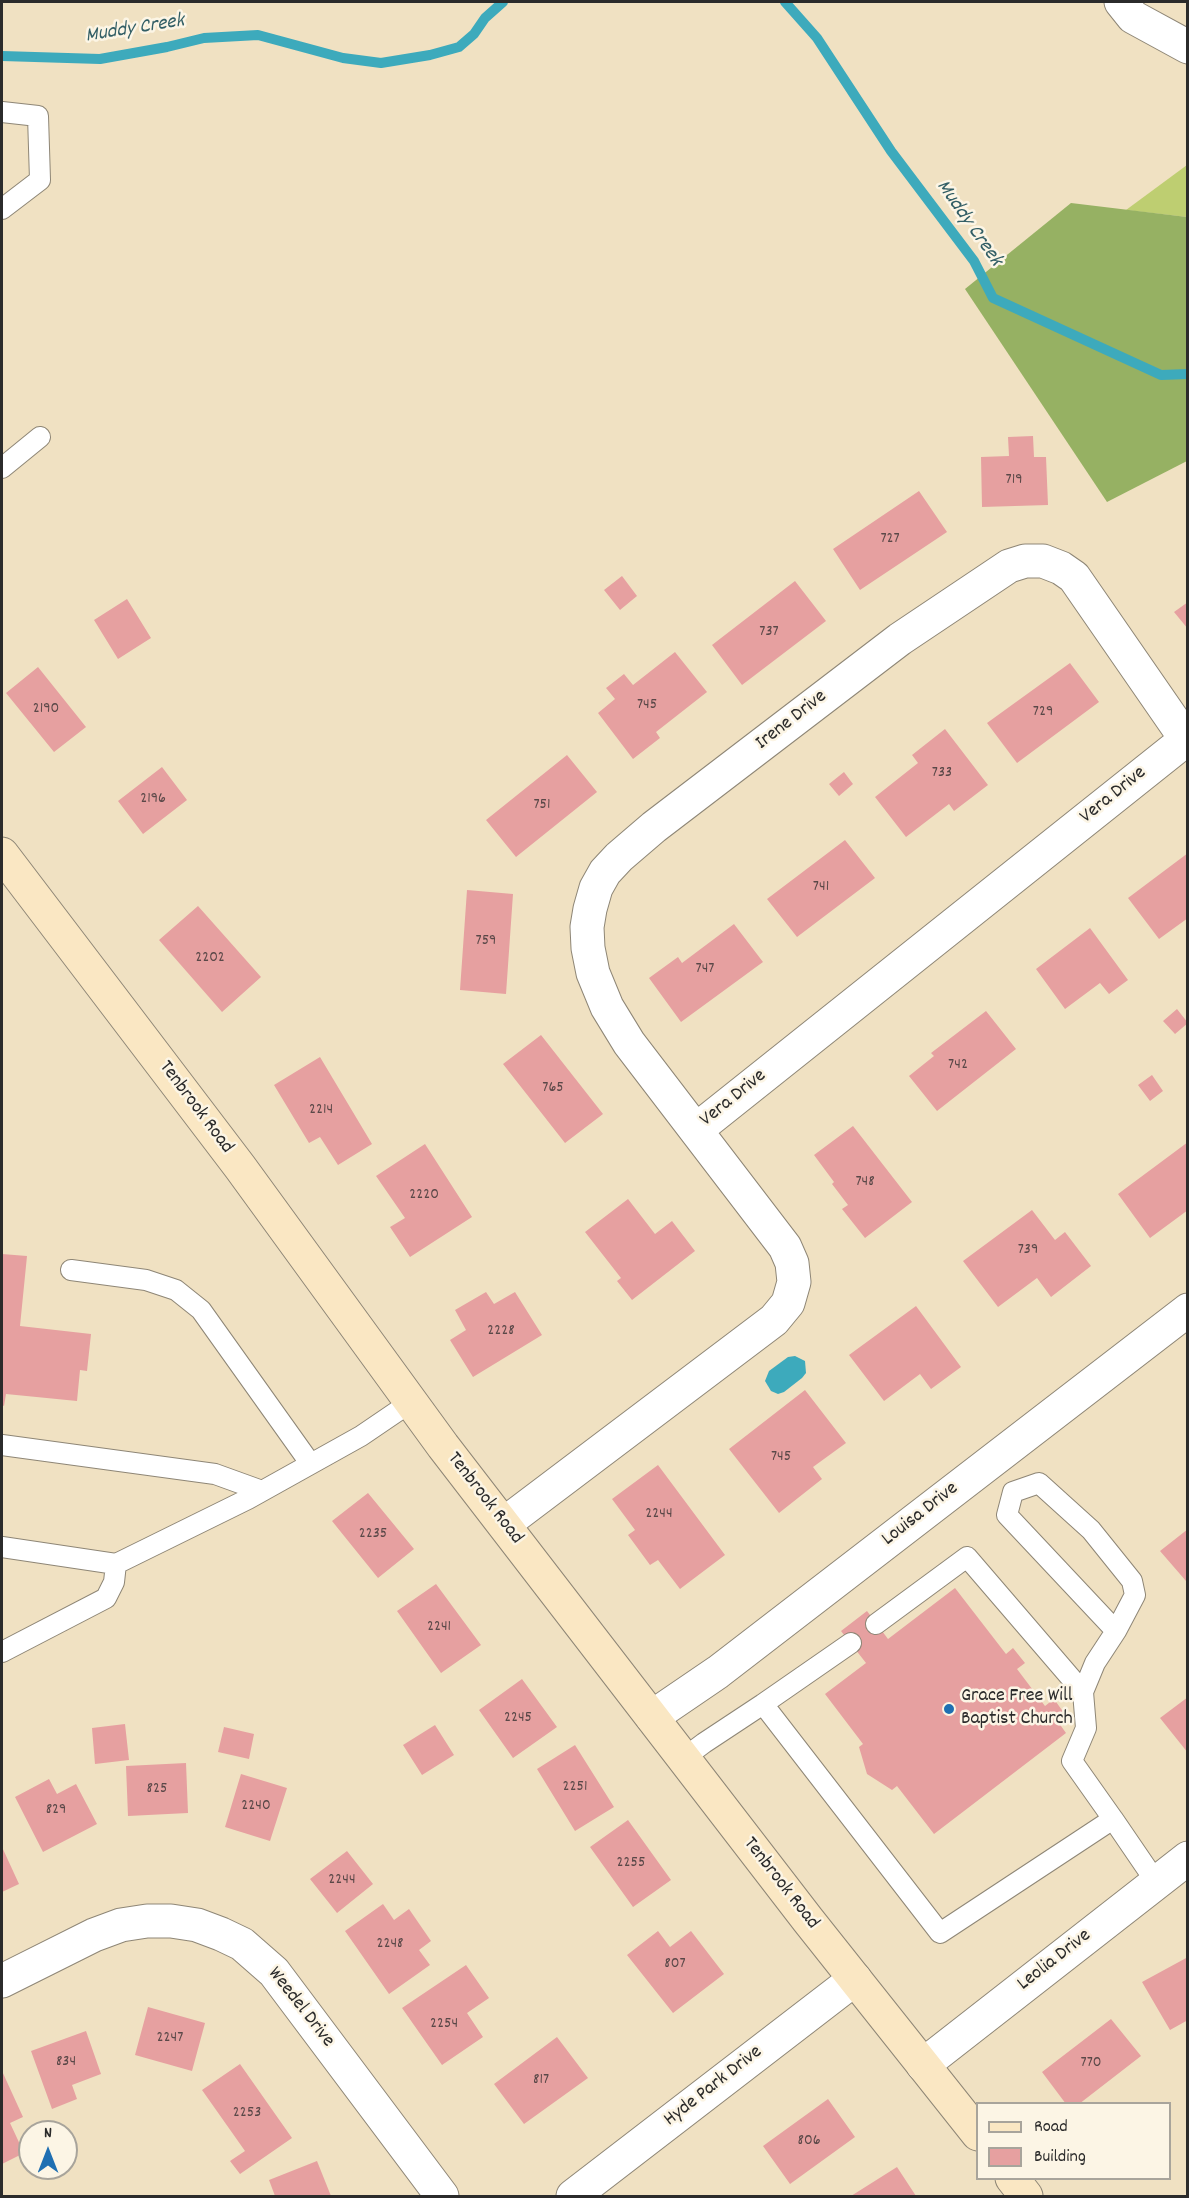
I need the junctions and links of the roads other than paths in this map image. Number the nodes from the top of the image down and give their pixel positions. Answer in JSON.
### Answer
{"nodes":[{"id":1,"x":1121,"y":2,"type":"edge"},
{"id":2,"x":1188,"y":47,"type":"edge"},
{"id":3,"x":2,"y":112,"type":"edge"},
{"id":4,"x":2,"y":209,"type":"edge"},
{"id":5,"x":40,"y":437,"type":"dead end"},
{"id":6,"x":2,"y":468,"type":"edge"},
{"id":7,"x":1187,"y":739,"type":"edge"},
{"id":8,"x":2,"y":854,"type":"edge"},
{"id":9,"x":696,"y":1130,"type":"junction"},
{"id":10,"x":71,"y":1270,"type":"dead end"},
{"id":11,"x":1188,"y":1310,"type":"edge"},
{"id":12,"x":411,"y":1402,"type":"junction"},
{"id":13,"x":2,"y":1445,"type":"edge"},
{"id":14,"x":310,"y":1463,"type":"junction"},
{"id":15,"x":989,"y":1463,"type":"junction"},
{"id":16,"x":262,"y":1491,"type":"junction"},
{"id":17,"x":1013,"y":1491,"type":"junction"},
{"id":18,"x":504,"y":1524,"type":"junction"},
{"id":19,"x":2,"y":1547,"type":"edge"},
{"id":20,"x":116,"y":1564,"type":"junction"},
{"id":21,"x":876,"y":1624,"type":"dead end"},
{"id":22,"x":1116,"y":1631,"type":"junction"},
{"id":23,"x":850,"y":1643,"type":"dead end"},
{"id":24,"x":2,"y":1652,"type":"edge"},
{"id":25,"x":1083,"y":1692,"type":"junction"},
{"id":26,"x":763,"y":1704,"type":"junction"},
{"id":27,"x":652,"y":1716,"type":"junction"},
{"id":28,"x":684,"y":1758,"type":"junction"},
{"id":29,"x":1113,"y":1819,"type":"junction"},
{"id":30,"x":1188,"y":1858,"type":"edge"},
{"id":31,"x":1156,"y":1882,"type":"junction"},
{"id":32,"x":855,"y":1979,"type":"junction"},
{"id":33,"x":2,"y":1981,"type":"edge"},
{"id":34,"x":922,"y":2065,"type":"junction"},
{"id":35,"x":976,"y":2132,"type":"edge"},
{"id":36,"x":1014,"y":2180,"type":"edge"},
{"id":37,"x":442,"y":2196,"type":"edge"},
{"id":38,"x":573,"y":2196,"type":"edge"},
{"id":39,"x":1026,"y":2196,"type":"edge"}],
"edges":[{"from":1,"to":2,"type":"street"},
{"from":3,"to":4,"type":"lane"},
{"from":5,"to":6,"type":"lane"},
{"from":7,"to":9,"type":"street","name":"Vera Drive"},
{"from":7,"to":9,"type":"street","name":"Irene Drive"},
{"from":8,"to":12,"type":"street","name":"Tenbrook Road"},
{"from":9,"to":18,"type":"street","name":"Vera Drive"},
{"from":10,"to":14,"type":"lane"},
{"from":11,"to":15,"type":"street","name":"Louisa Drive"},
{"from":12,"to":14,"type":"lane"},
{"from":12,"to":18,"type":"street","name":"Tenbrook Road"},
{"from":13,"to":16,"type":"lane"},
{"from":14,"to":16,"type":"lane"},
{"from":15,"to":17,"type":"lane"},
{"from":15,"to":27,"type":"street","name":"Louisa Drive"},
{"from":16,"to":20,"type":"lane"},
{"from":17,"to":22,"type":"lane"},
{"from":17,"to":22,"type":"lane"},
{"from":18,"to":27,"type":"street","name":"Tenbrook Road"},
{"from":19,"to":20,"type":"lane"},
{"from":20,"to":24,"type":"lane"},
{"from":21,"to":25,"type":"lane"},
{"from":22,"to":25,"type":"lane"},
{"from":23,"to":26,"type":"lane"},
{"from":25,"to":29,"type":"lane"},
{"from":26,"to":28,"type":"lane"},
{"from":26,"to":29,"type":"lane"},
{"from":27,"to":28,"type":"street","name":"Tenbrook Road"},
{"from":28,"to":32,"type":"street","name":"Tenbrook Road"},
{"from":29,"to":31,"type":"lane"},
{"from":30,"to":31,"type":"street","name":"Leolia Drive"},
{"from":31,"to":34,"type":"street","name":"Leolia Drive"},
{"from":32,"to":34,"type":"street","name":"Tenbrook Road"},
{"from":32,"to":38,"type":"street","name":"Hyde Park Drive"},
{"from":33,"to":37,"type":"street","name":"Weedel Drive"},
{"from":34,"to":35,"type":"street","name":"Tenbrook Road"},
{"from":36,"to":39,"type":"street"}]}
